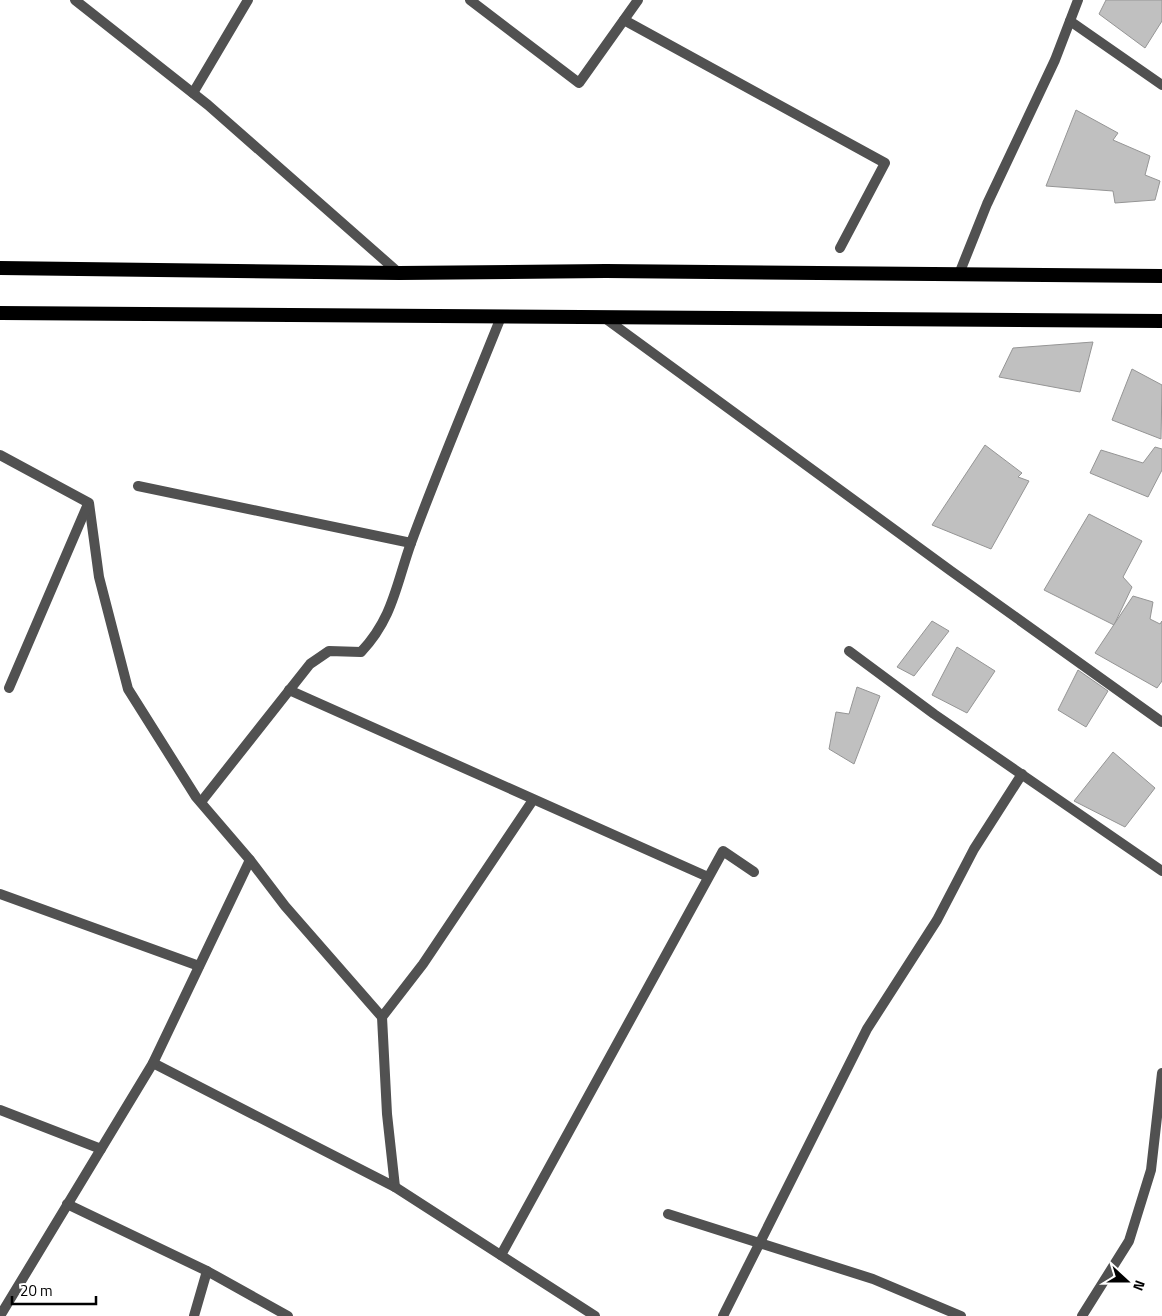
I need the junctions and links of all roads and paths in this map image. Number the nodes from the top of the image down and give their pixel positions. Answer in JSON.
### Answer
{"nodes":[{"id":1,"x":75,"y":0,"type":"edge"},
{"id":2,"x":248,"y":0,"type":"edge"},
{"id":3,"x":470,"y":0,"type":"edge"},
{"id":4,"x":638,"y":0,"type":"edge"},
{"id":5,"x":1078,"y":0,"type":"edge"},
{"id":6,"x":624,"y":20,"type":"junction"},
{"id":7,"x":1070,"y":21,"type":"junction"},
{"id":8,"x":1162,"y":85,"type":"edge"},
{"id":9,"x":193,"y":93,"type":"junction"},
{"id":10,"x":840,"y":248,"type":"dead end"},
{"id":11,"x":0,"y":268,"type":"edge"},
{"id":12,"x":399,"y":273,"type":"junction"},
{"id":13,"x":959,"y":274,"type":"junction"},
{"id":14,"x":1162,"y":276,"type":"edge"},
{"id":15,"x":0,"y":313,"type":"edge"},
{"id":16,"x":602,"y":316,"type":"junction"},
{"id":17,"x":501,"y":317,"type":"junction"},
{"id":18,"x":1162,"y":321,"type":"edge"},
{"id":19,"x":0,"y":455,"type":"edge"},
{"id":20,"x":138,"y":486,"type":"dead end"},
{"id":21,"x":89,"y":503,"type":"junction"},
{"id":22,"x":411,"y":544,"type":"junction"},
{"id":23,"x":850,"y":651,"type":"dead end"},
{"id":24,"x":9,"y":688,"type":"dead end"},
{"id":25,"x":289,"y":690,"type":"junction"},
{"id":26,"x":1162,"y":722,"type":"edge"},
{"id":27,"x":1022,"y":774,"type":"junction"},
{"id":28,"x":533,"y":800,"type":"junction"},
{"id":29,"x":201,"y":802,"type":"junction"},
{"id":30,"x":250,"y":860,"type":"junction"},
{"id":31,"x":1162,"y":871,"type":"edge"},
{"id":32,"x":754,"y":872,"type":"dead end"},
{"id":33,"x":708,"y":877,"type":"junction"},
{"id":34,"x":0,"y":894,"type":"edge"},
{"id":35,"x":199,"y":966,"type":"junction"},
{"id":36,"x":382,"y":1018,"type":"junction"},
{"id":37,"x":153,"y":1063,"type":"junction"},
{"id":38,"x":1162,"y":1073,"type":"edge"},
{"id":39,"x":0,"y":1110,"type":"edge"},
{"id":40,"x":101,"y":1149,"type":"junction"},
{"id":41,"x":395,"y":1186,"type":"junction"},
{"id":42,"x":68,"y":1204,"type":"junction"},
{"id":43,"x":668,"y":1214,"type":"dead end"},
{"id":44,"x":761,"y":1244,"type":"junction"},
{"id":45,"x":501,"y":1255,"type":"junction"},
{"id":46,"x":207,"y":1271,"type":"junction"},
{"id":47,"x":0,"y":1316,"type":"edge"},
{"id":48,"x":194,"y":1316,"type":"edge"},
{"id":49,"x":288,"y":1316,"type":"edge"},
{"id":50,"x":595,"y":1316,"type":"edge"},
{"id":51,"x":723,"y":1316,"type":"edge"},
{"id":52,"x":961,"y":1316,"type":"edge"},
{"id":53,"x":1082,"y":1316,"type":"edge"}],
"edges":[{"from":1,"to":9,"type":"street"},
{"from":2,"to":9,"type":"street"},
{"from":3,"to":6,"type":"street"},
{"from":4,"to":6,"type":"street"},
{"from":5,"to":7,"type":"street"},
{"from":6,"to":10,"type":"street"},
{"from":7,"to":8,"type":"street"},
{"from":7,"to":13,"type":"street"},
{"from":9,"to":12,"type":"street"},
{"from":11,"to":12,"type":"highway"},
{"from":12,"to":13,"type":"highway"},
{"from":13,"to":14,"type":"highway"},
{"from":15,"to":17,"type":"highway"},
{"from":16,"to":17,"type":"highway"},
{"from":16,"to":18,"type":"highway"},
{"from":16,"to":26,"type":"street"},
{"from":17,"to":22,"type":"street"},
{"from":19,"to":21,"type":"street"},
{"from":20,"to":22,"type":"street"},
{"from":21,"to":24,"type":"street"},
{"from":21,"to":29,"type":"street"},
{"from":22,"to":25,"type":"street"},
{"from":23,"to":27,"type":"street"},
{"from":25,"to":28,"type":"street"},
{"from":25,"to":29,"type":"street"},
{"from":27,"to":31,"type":"street"},
{"from":27,"to":44,"type":"street"},
{"from":28,"to":33,"type":"street"},
{"from":28,"to":36,"type":"street"},
{"from":29,"to":30,"type":"street"},
{"from":30,"to":35,"type":"street"},
{"from":30,"to":36,"type":"street"},
{"from":32,"to":33,"type":"street"},
{"from":33,"to":45,"type":"street"},
{"from":34,"to":35,"type":"street"},
{"from":35,"to":37,"type":"street"},
{"from":36,"to":41,"type":"street"},
{"from":37,"to":40,"type":"street"},
{"from":37,"to":41,"type":"street"},
{"from":38,"to":53,"type":"street"},
{"from":39,"to":40,"type":"street"},
{"from":40,"to":42,"type":"street"},
{"from":41,"to":45,"type":"street"},
{"from":42,"to":46,"type":"street"},
{"from":42,"to":47,"type":"street"},
{"from":43,"to":44,"type":"street"},
{"from":44,"to":51,"type":"street"},
{"from":44,"to":52,"type":"street"},
{"from":45,"to":50,"type":"street"},
{"from":46,"to":48,"type":"street"},
{"from":46,"to":49,"type":"street"}]}
